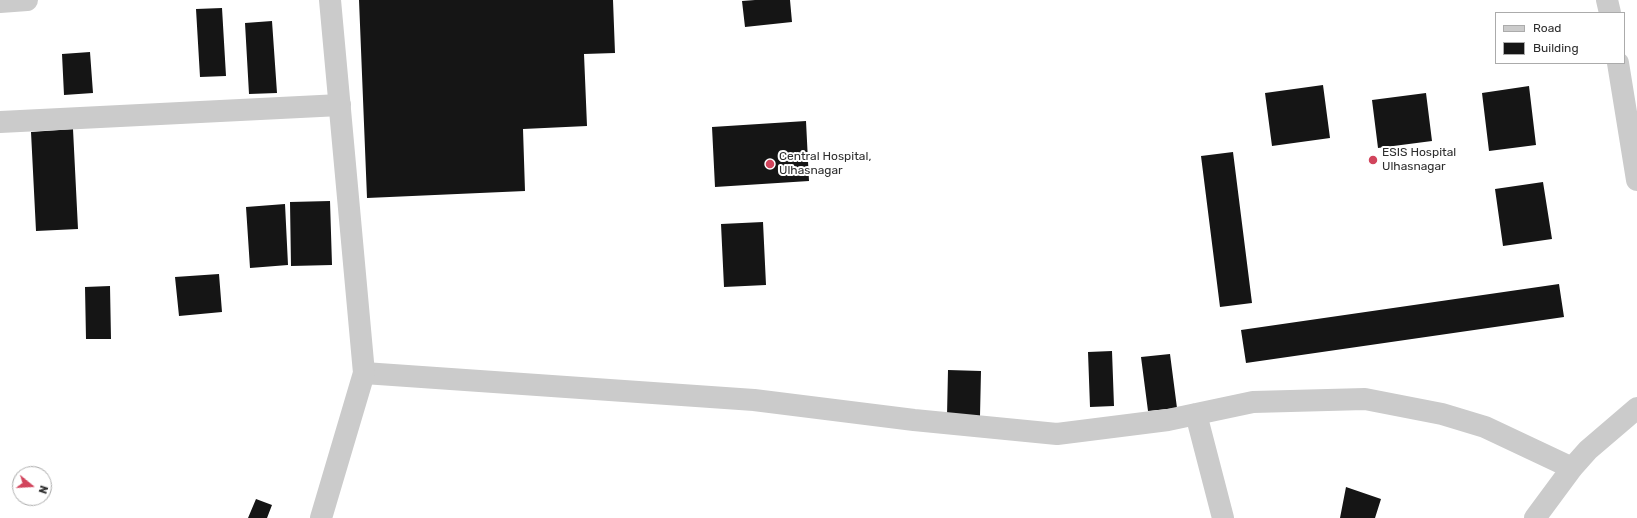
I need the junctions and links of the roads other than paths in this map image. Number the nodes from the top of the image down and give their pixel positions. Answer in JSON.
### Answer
{"nodes":[{"id":1,"x":27,"y":0,"type":"edge"},
{"id":2,"x":330,"y":0,"type":"edge"},
{"id":3,"x":1608,"y":0,"type":"edge"},
{"id":4,"x":0,"y":2,"type":"edge"},
{"id":5,"x":1610,"y":12,"type":"edge"},
{"id":6,"x":1618,"y":64,"type":"edge"},
{"id":7,"x":340,"y":105,"type":"junction"},
{"id":8,"x":0,"y":122,"type":"edge"},
{"id":9,"x":1637,"y":180,"type":"edge"},
{"id":10,"x":364,"y":373,"type":"junction"},
{"id":11,"x":1637,"y":408,"type":"edge"},
{"id":12,"x":1196,"y":414,"type":"junction"},
{"id":13,"x":1572,"y":468,"type":"junction"},
{"id":14,"x":321,"y":518,"type":"edge"},
{"id":15,"x":1223,"y":518,"type":"edge"},
{"id":16,"x":1535,"y":518,"type":"edge"}],
"edges":[{"from":1,"to":4,"type":"street"},
{"from":2,"to":7,"type":"street"},
{"from":3,"to":5,"type":"street"},
{"from":6,"to":9,"type":"street"},
{"from":7,"to":8,"type":"street"},
{"from":7,"to":10,"type":"street"},
{"from":10,"to":12,"type":"street"},
{"from":10,"to":14,"type":"street"},
{"from":11,"to":13,"type":"street"},
{"from":12,"to":13,"type":"street"},
{"from":12,"to":15,"type":"street"},
{"from":13,"to":16,"type":"street"}]}
